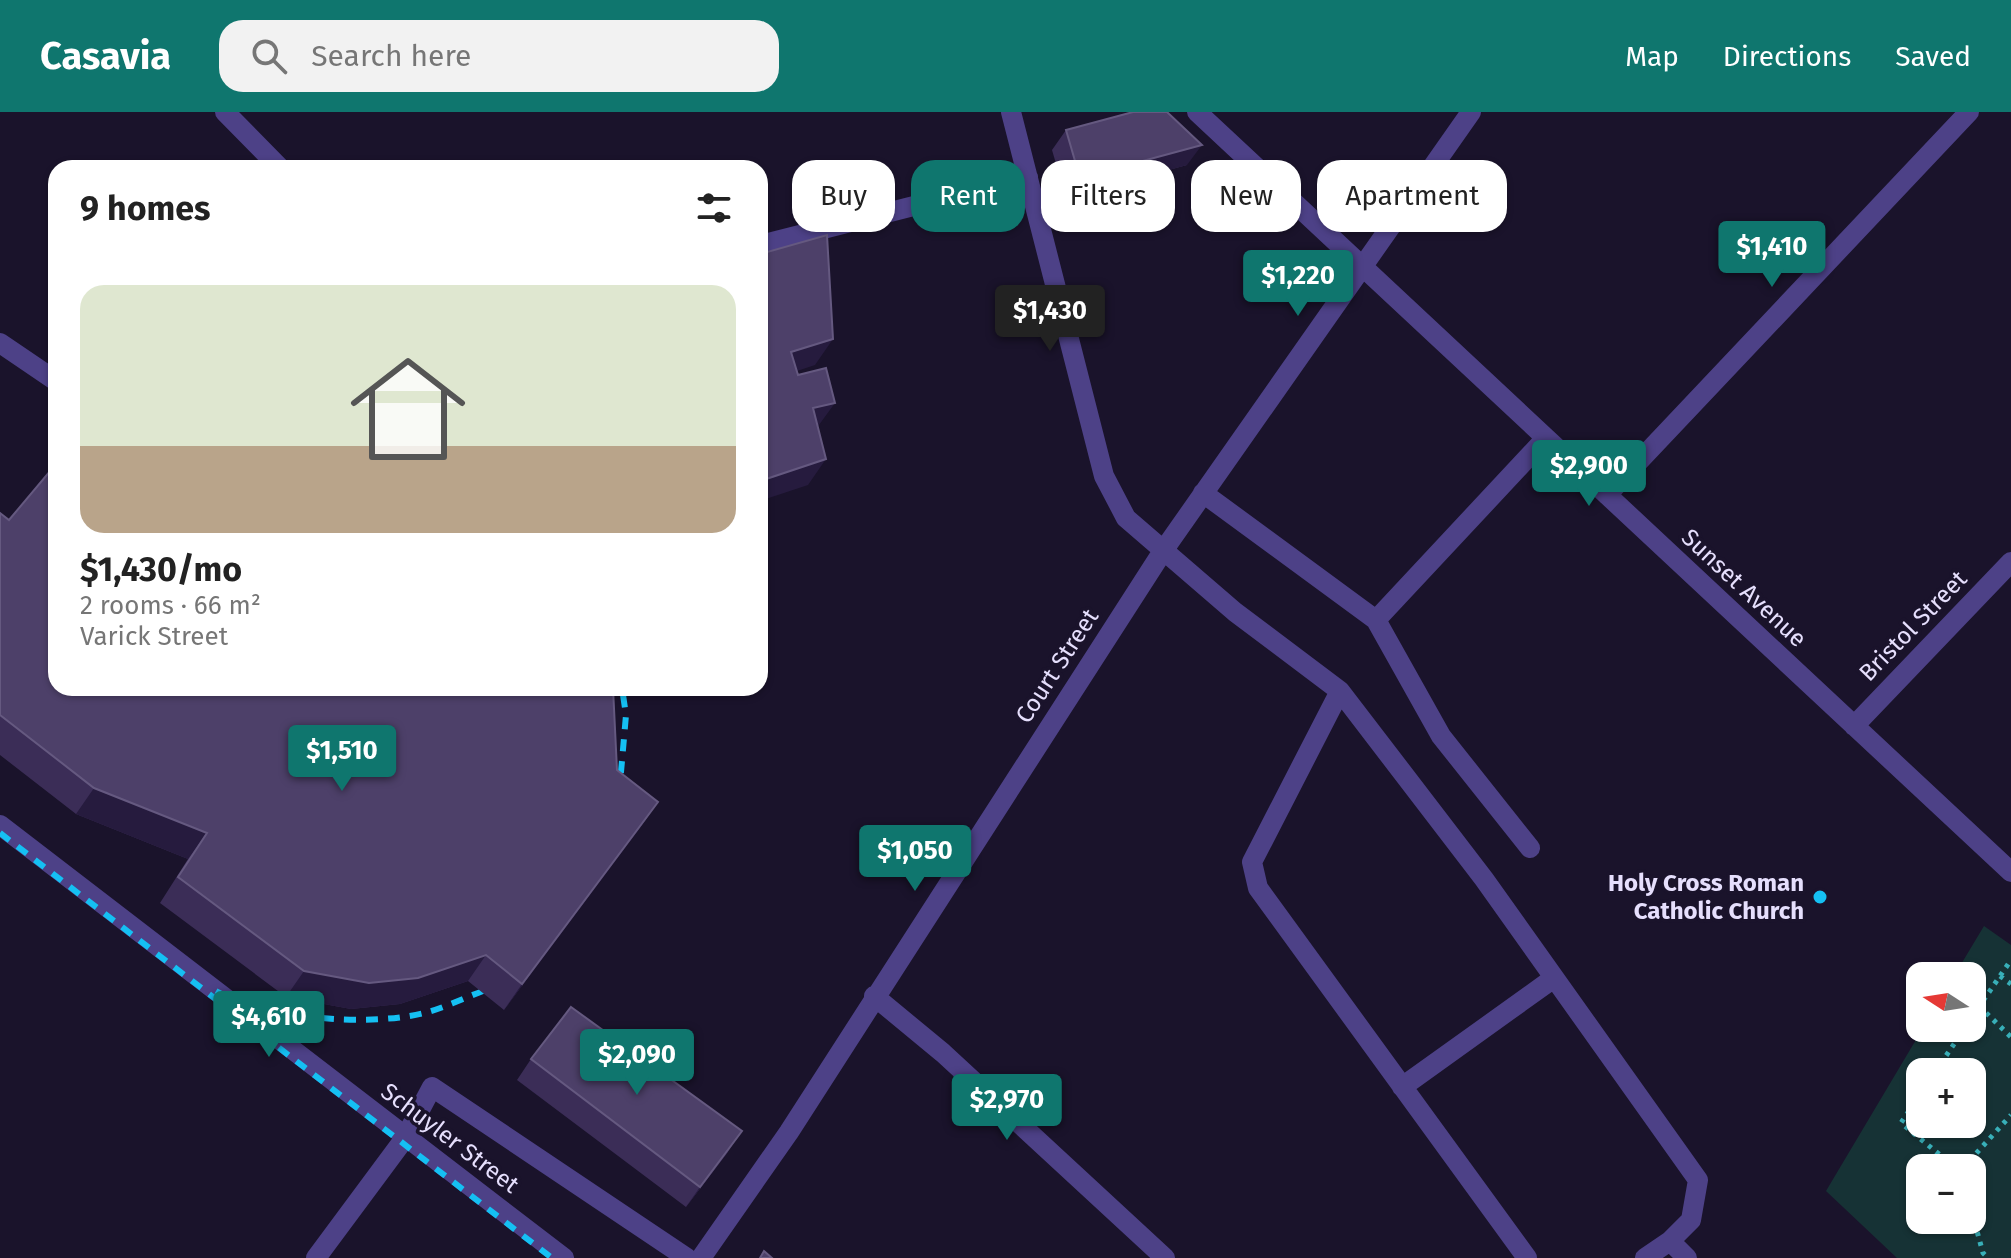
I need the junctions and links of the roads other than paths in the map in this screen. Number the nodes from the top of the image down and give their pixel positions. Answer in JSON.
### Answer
{"nodes":[{"id":1,"x":225,"y":112,"type":"edge"},
{"id":2,"x":1011,"y":112,"type":"edge"},
{"id":3,"x":1197,"y":112,"type":"edge"},
{"id":4,"x":1471,"y":112,"type":"edge"},
{"id":5,"x":1969,"y":112,"type":"edge"},
{"id":6,"x":272,"y":160,"type":"edge"},
{"id":7,"x":1028,"y":177,"type":"junction"},
{"id":8,"x":768,"y":243,"type":"edge"},
{"id":9,"x":1361,"y":266,"type":"junction"},
{"id":10,"x":0,"y":343,"type":"edge"},
{"id":11,"x":48,"y":376,"type":"edge"},
{"id":12,"x":1546,"y":438,"type":"junction"},
{"id":13,"x":1203,"y":493,"type":"junction"},
{"id":14,"x":1607,"y":495,"type":"junction"},
{"id":15,"x":1163,"y":551,"type":"junction"},
{"id":16,"x":2011,"y":562,"type":"edge"},
{"id":17,"x":1376,"y":620,"type":"junction"},
{"id":18,"x":1340,"y":691,"type":"junction"},
{"id":19,"x":1854,"y":726,"type":"junction"},
{"id":20,"x":0,"y":825,"type":"edge"},
{"id":21,"x":1530,"y":848,"type":"dead end"},
{"id":22,"x":2011,"y":872,"type":"edge"},
{"id":23,"x":1554,"y":978,"type":"junction"},
{"id":24,"x":874,"y":996,"type":"junction"},
{"id":25,"x":1402,"y":1087,"type":"junction"},
{"id":26,"x":405,"y":1138,"type":"junction"},
{"id":27,"x":1670,"y":1241,"type":"junction"},
{"id":28,"x":316,"y":1258,"type":"edge"},
{"id":29,"x":564,"y":1258,"type":"edge"},
{"id":30,"x":687,"y":1258,"type":"edge"},
{"id":31,"x":701,"y":1258,"type":"edge"},
{"id":32,"x":1165,"y":1258,"type":"edge"},
{"id":33,"x":1527,"y":1258,"type":"edge"},
{"id":34,"x":1645,"y":1258,"type":"edge"},
{"id":35,"x":1687,"y":1258,"type":"edge"}],
"edges":[{"from":1,"to":6,"type":"street"},
{"from":2,"to":7,"type":"street"},
{"from":3,"to":9,"type":"street","name":"Sunset Avenue"},
{"from":4,"to":9,"type":"street","name":"Court Street"},
{"from":5,"to":14,"type":"street"},
{"from":7,"to":8,"type":"street"},
{"from":7,"to":15,"type":"street"},
{"from":9,"to":12,"type":"street","name":"Sunset Avenue"},
{"from":9,"to":13,"type":"street","name":"Court Street"},
{"from":10,"to":11,"type":"street"},
{"from":12,"to":14,"type":"street","name":"Sunset Avenue"},
{"from":12,"to":17,"type":"street"},
{"from":13,"to":15,"type":"street","name":"Court Street"},
{"from":13,"to":17,"type":"street"},
{"from":14,"to":19,"type":"street","name":"Sunset Avenue"},
{"from":15,"to":18,"type":"street"},
{"from":15,"to":24,"type":"street","name":"Court Street"},
{"from":16,"to":19,"type":"street","name":"Bristol Street"},
{"from":17,"to":21,"type":"street"},
{"from":18,"to":23,"type":"street"},
{"from":18,"to":25,"type":"street"},
{"from":19,"to":22,"type":"street","name":"Sunset Avenue"},
{"from":20,"to":26,"type":"street","name":"Schuyler Street"},
{"from":23,"to":25,"type":"street"},
{"from":23,"to":27,"type":"street"},
{"from":24,"to":31,"type":"street","name":"Court Street"},
{"from":24,"to":32,"type":"street"},
{"from":25,"to":33,"type":"street"},
{"from":26,"to":28,"type":"street"},
{"from":26,"to":29,"type":"street","name":"Schuyler Street"},
{"from":26,"to":30,"type":"street"},
{"from":27,"to":34,"type":"street"},
{"from":27,"to":35,"type":"street"}]}
